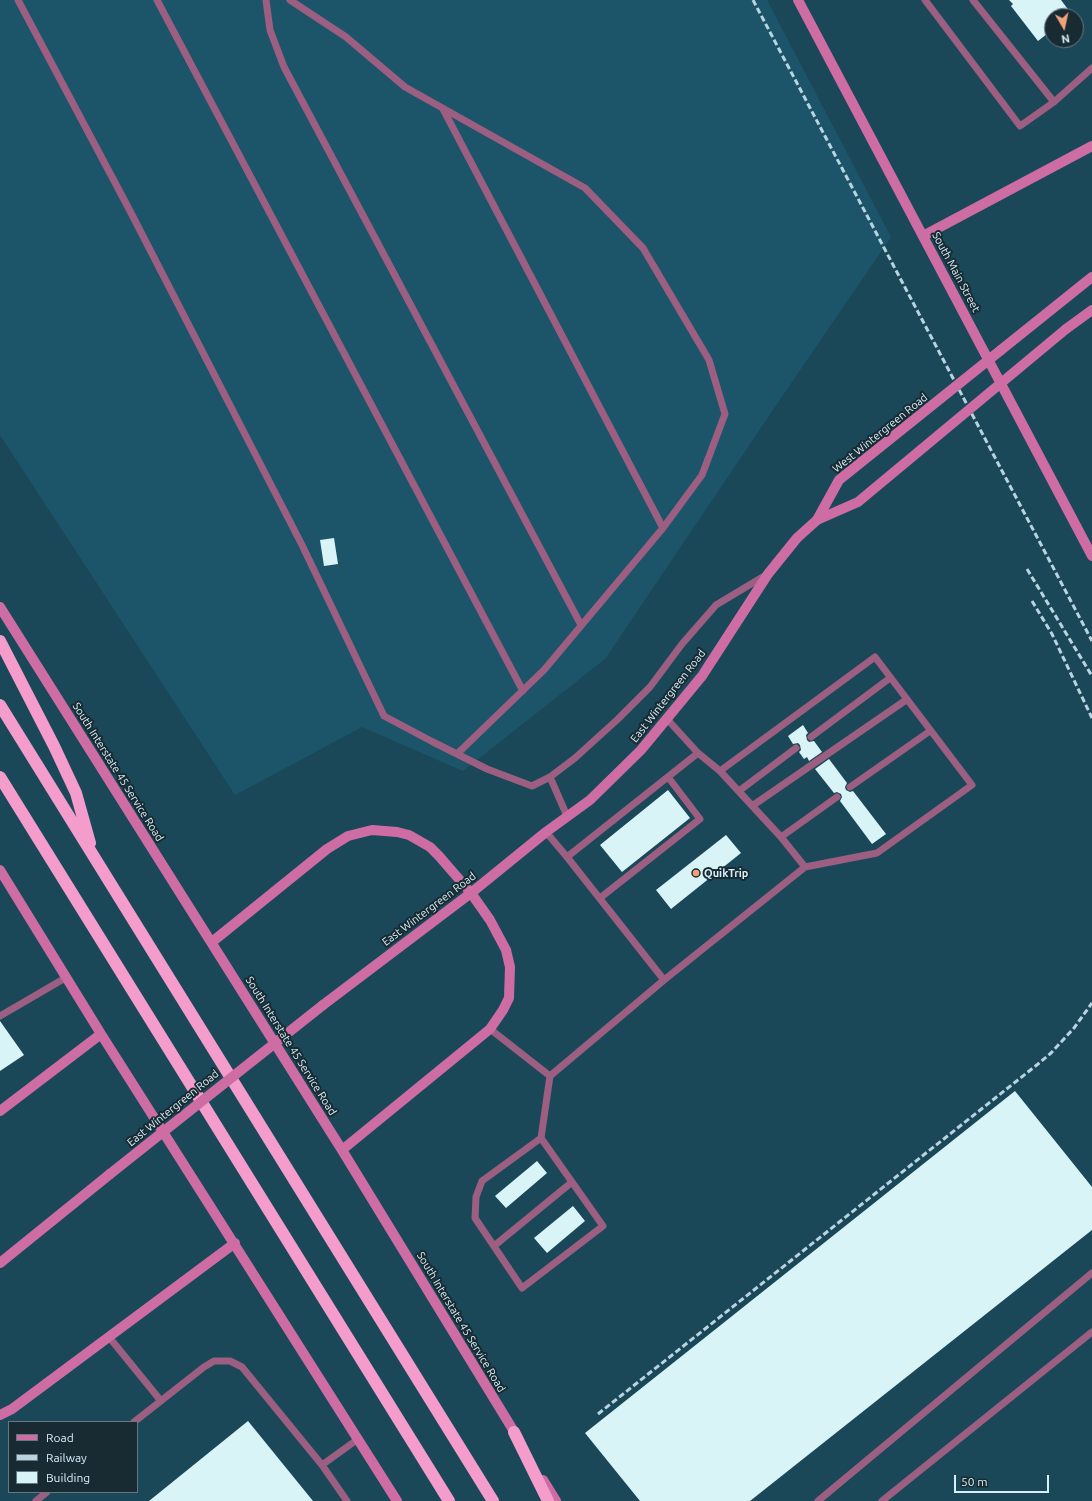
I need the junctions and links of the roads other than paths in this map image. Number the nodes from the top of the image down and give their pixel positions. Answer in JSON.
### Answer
{"nodes":[{"id":1,"x":18,"y":0,"type":"edge"},
{"id":2,"x":157,"y":0,"type":"edge"},
{"id":3,"x":266,"y":0,"type":"edge"},
{"id":4,"x":290,"y":0,"type":"edge"},
{"id":5,"x":798,"y":0,"type":"edge"},
{"id":6,"x":925,"y":0,"type":"edge"},
{"id":7,"x":973,"y":0,"type":"edge"},
{"id":8,"x":1092,"y":68,"type":"edge"},
{"id":9,"x":1054,"y":102,"type":"junction"},
{"id":10,"x":443,"y":109,"type":"junction"},
{"id":11,"x":1092,"y":146,"type":"edge"},
{"id":12,"x":923,"y":236,"type":"junction"},
{"id":13,"x":1092,"y":277,"type":"edge"},
{"id":14,"x":1092,"y":310,"type":"edge"},
{"id":15,"x":817,"y":520,"type":"junction"},
{"id":16,"x":663,"y":528,"type":"junction"},
{"id":17,"x":1092,"y":556,"type":"edge"},
{"id":18,"x":768,"y":574,"type":"junction"},
{"id":19,"x":0,"y":607,"type":"edge"},
{"id":20,"x":582,"y":625,"type":"junction"},
{"id":21,"x":0,"y":641,"type":"edge"},
{"id":22,"x":890,"y":678,"type":"junction"},
{"id":23,"x":523,"y":691,"type":"junction"},
{"id":24,"x":906,"y":700,"type":"junction"},
{"id":25,"x":0,"y":706,"type":"edge"},
{"id":26,"x":667,"y":720,"type":"junction"},
{"id":27,"x":930,"y":731,"type":"junction"},
{"id":28,"x":811,"y":737,"type":"dead end"},
{"id":29,"x":796,"y":748,"type":"dead end"},
{"id":30,"x":698,"y":753,"type":"junction"},
{"id":31,"x":457,"y":754,"type":"junction"},
{"id":32,"x":720,"y":771,"type":"junction"},
{"id":33,"x":0,"y":777,"type":"edge"},
{"id":34,"x":550,"y":777,"type":"junction"},
{"id":35,"x":668,"y":777,"type":"junction"},
{"id":36,"x":850,"y":787,"type":"dead end"},
{"id":37,"x":739,"y":791,"type":"junction"},
{"id":38,"x":836,"y":797,"type":"dead end"},
{"id":39,"x":752,"y":806,"type":"junction"},
{"id":40,"x":568,"y":816,"type":"junction"},
{"id":41,"x":546,"y":832,"type":"junction"},
{"id":42,"x":781,"y":837,"type":"junction"},
{"id":43,"x":567,"y":857,"type":"junction"},
{"id":44,"x":95,"y":858,"type":"junction"},
{"id":45,"x":805,"y":866,"type":"junction"},
{"id":46,"x":0,"y":870,"type":"edge"},
{"id":47,"x":470,"y":893,"type":"junction"},
{"id":48,"x":600,"y":898,"type":"junction"},
{"id":49,"x":212,"y":942,"type":"junction"},
{"id":50,"x":67,"y":977,"type":"junction"},
{"id":51,"x":664,"y":980,"type":"junction"},
{"id":52,"x":0,"y":1016,"type":"edge"},
{"id":53,"x":490,"y":1029,"type":"junction"},
{"id":54,"x":102,"y":1034,"type":"junction"},
{"id":55,"x":550,"y":1076,"type":"junction"},
{"id":56,"x":0,"y":1111,"type":"edge"},
{"id":57,"x":541,"y":1138,"type":"junction"},
{"id":58,"x":342,"y":1150,"type":"junction"},
{"id":59,"x":572,"y":1182,"type":"junction"},
{"id":60,"x":235,"y":1243,"type":"junction"},
{"id":61,"x":494,"y":1246,"type":"junction"},
{"id":62,"x":0,"y":1264,"type":"edge"},
{"id":63,"x":1092,"y":1272,"type":"edge"},
{"id":64,"x":1092,"y":1332,"type":"edge"},
{"id":65,"x":109,"y":1337,"type":"junction"},
{"id":66,"x":161,"y":1401,"type":"junction"},
{"id":67,"x":0,"y":1415,"type":"edge"},
{"id":68,"x":135,"y":1421,"type":"edge"},
{"id":69,"x":514,"y":1432,"type":"junction"},
{"id":70,"x":358,"y":1439,"type":"junction"},
{"id":71,"x":322,"y":1465,"type":"junction"},
{"id":72,"x":46,"y":1493,"type":"edge"},
{"id":73,"x":36,"y":1501,"type":"edge"},
{"id":74,"x":347,"y":1501,"type":"edge"},
{"id":75,"x":397,"y":1501,"type":"edge"},
{"id":76,"x":449,"y":1501,"type":"edge"},
{"id":77,"x":493,"y":1501,"type":"edge"},
{"id":78,"x":548,"y":1501,"type":"edge"},
{"id":79,"x":556,"y":1501,"type":"edge"},
{"id":80,"x":818,"y":1501,"type":"edge"},
{"id":81,"x":882,"y":1501,"type":"edge"}],
"edges":[{"from":1,"to":31,"type":"lane"},
{"from":2,"to":23,"type":"lane"},
{"from":3,"to":20,"type":"lane"},
{"from":4,"to":10,"type":"lane"},
{"from":5,"to":12,"type":"main road","name":"South Main Street"},
{"from":6,"to":9,"type":"lane"},
{"from":7,"to":9,"type":"lane"},
{"from":8,"to":9,"type":"lane"},
{"from":10,"to":16,"type":"lane"},
{"from":10,"to":16,"type":"lane"},
{"from":11,"to":12,"type":"main road"},
{"from":12,"to":17,"type":"main road","name":"South Main Street"},
{"from":13,"to":15,"type":"main road","name":"West Wintergreen Road","bridge":true},
{"from":14,"to":15,"type":"main road","bridge":true},
{"from":15,"to":18,"type":"main road","name":"East Wintergreen Road"},
{"from":16,"to":20,"type":"lane"},
{"from":18,"to":26,"type":"main road","name":"East Wintergreen Road"},
{"from":18,"to":34,"type":"lane"},
{"from":19,"to":49,"type":"main road","name":"South Interstate 45 Service Road"},
{"from":20,"to":23,"type":"lane"},
{"from":21,"to":44,"type":"highway"},
{"from":22,"to":24,"type":"lane"},
{"from":22,"to":28,"type":"lane"},
{"from":22,"to":32,"type":"lane"},
{"from":23,"to":31,"type":"lane"},
{"from":24,"to":27,"type":"lane"},
{"from":24,"to":39,"type":"lane"},
{"from":25,"to":44,"type":"highway"},
{"from":26,"to":30,"type":"lane"},
{"from":26,"to":40,"type":"main road","name":"East Wintergreen Road"},
{"from":27,"to":36,"type":"lane"},
{"from":27,"to":45,"type":"lane"},
{"from":29,"to":37,"type":"lane"},
{"from":30,"to":32,"type":"lane"},
{"from":30,"to":35,"type":"lane"},
{"from":31,"to":34,"type":"lane"},
{"from":32,"to":37,"type":"lane"},
{"from":33,"to":76,"type":"highway"},
{"from":34,"to":40,"type":"lane"},
{"from":35,"to":43,"type":"lane"},
{"from":35,"to":48,"type":"lane"},
{"from":37,"to":39,"type":"lane"},
{"from":38,"to":42,"type":"lane"},
{"from":39,"to":42,"type":"lane"},
{"from":40,"to":41,"type":"main road","name":"East Wintergreen Road"},
{"from":41,"to":43,"type":"lane"},
{"from":41,"to":47,"type":"main road","name":"East Wintergreen Road"},
{"from":42,"to":45,"type":"lane"},
{"from":43,"to":48,"type":"lane"},
{"from":44,"to":77,"type":"highway"},
{"from":45,"to":51,"type":"lane"},
{"from":46,"to":50,"type":"main road"},
{"from":47,"to":49,"type":"main road"},
{"from":47,"to":53,"type":"main road"},
{"from":47,"to":62,"type":"main road","name":"East Wintergreen Road","bridge":true},
{"from":48,"to":51,"type":"lane"},
{"from":49,"to":58,"type":"main road","name":"South Interstate 45 Service Road"},
{"from":50,"to":52,"type":"lane"},
{"from":50,"to":54,"type":"main road"},
{"from":51,"to":55,"type":"lane"},
{"from":53,"to":55,"type":"lane"},
{"from":53,"to":58,"type":"main road"},
{"from":54,"to":56,"type":"main road"},
{"from":54,"to":60,"type":"main road"},
{"from":55,"to":57,"type":"lane"},
{"from":57,"to":59,"type":"lane"},
{"from":57,"to":61,"type":"lane"},
{"from":58,"to":69,"type":"main road","name":"South Interstate 45 Service Road"},
{"from":59,"to":61,"type":"lane"},
{"from":59,"to":61,"type":"lane"},
{"from":60,"to":65,"type":"main road"},
{"from":60,"to":70,"type":"main road"},
{"from":63,"to":80,"type":"lane"},
{"from":64,"to":81,"type":"lane"},
{"from":65,"to":66,"type":"lane"},
{"from":65,"to":67,"type":"main road"},
{"from":66,"to":68,"type":"lane"},
{"from":66,"to":71,"type":"lane"},
{"from":69,"to":78,"type":"highway"},
{"from":69,"to":79,"type":"main road","name":"South Interstate 45 Service Road"},
{"from":70,"to":71,"type":"lane"},
{"from":70,"to":75,"type":"main road"},
{"from":71,"to":74,"type":"lane"},
{"from":72,"to":73,"type":"lane"}]}
